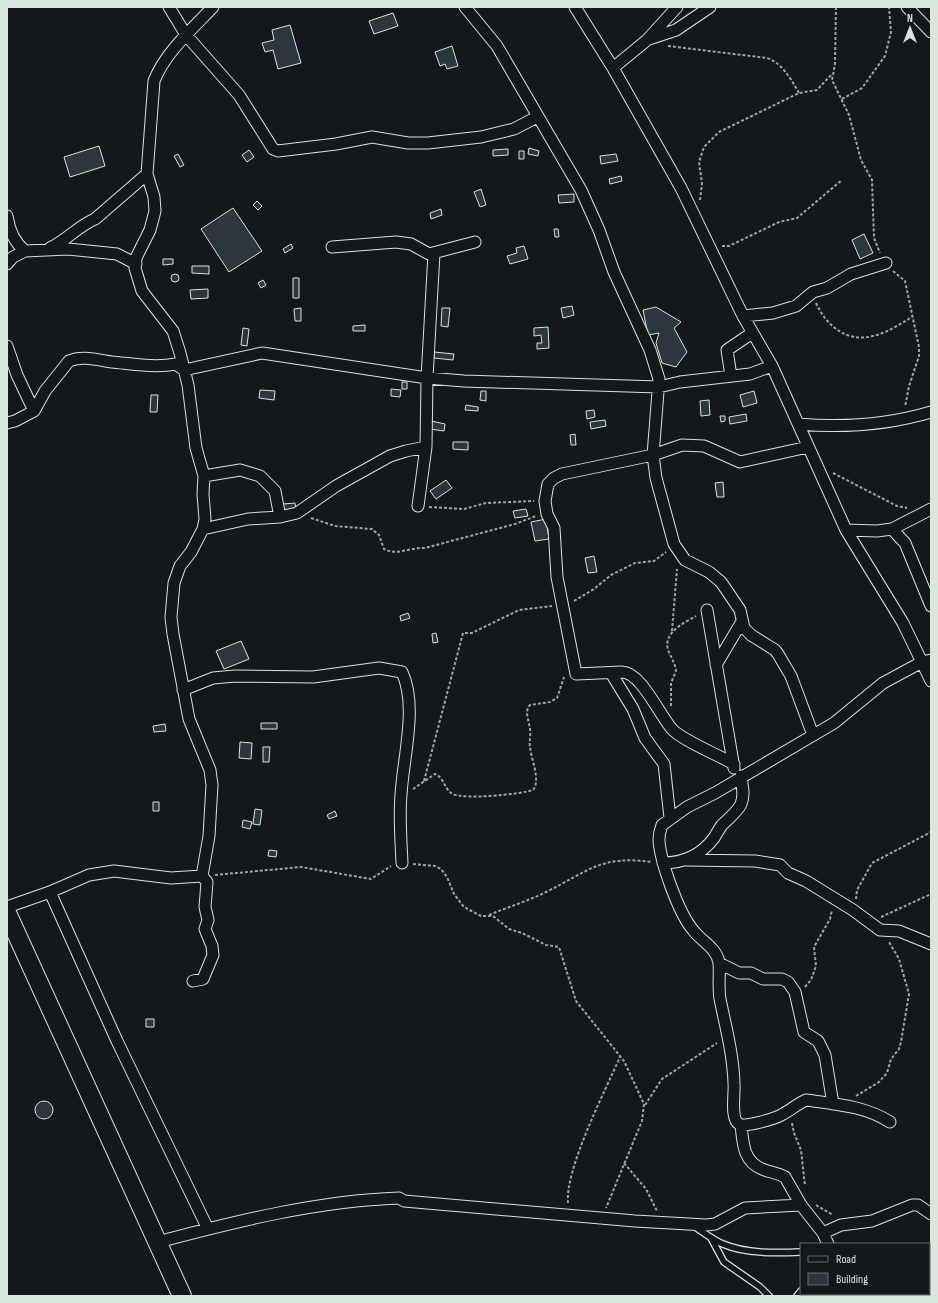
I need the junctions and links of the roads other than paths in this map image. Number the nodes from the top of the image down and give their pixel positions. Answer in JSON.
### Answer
{"nodes":[{"id":1,"x":169,"y":7,"type":"edge"},
{"id":2,"x":213,"y":7,"type":"edge"},
{"id":3,"x":465,"y":7,"type":"edge"},
{"id":4,"x":575,"y":7,"type":"edge"},
{"id":5,"x":677,"y":7,"type":"edge"},
{"id":6,"x":710,"y":7,"type":"edge"},
{"id":7,"x":907,"y":7,"type":"edge"},
{"id":8,"x":929,"y":28,"type":"edge"},
{"id":9,"x":186,"y":35,"type":"junction"},
{"id":10,"x":647,"y":40,"type":"junction"},
{"id":11,"x":613,"y":68,"type":"junction"},
{"id":12,"x":537,"y":117,"type":"junction"},
{"id":13,"x":147,"y":174,"type":"junction"},
{"id":14,"x":7,"y":216,"type":"edge"},
{"id":15,"x":475,"y":242,"type":"dead end"},
{"id":16,"x":332,"y":246,"type":"dead end"},
{"id":17,"x":26,"y":251,"type":"junction"},
{"id":18,"x":44,"y":251,"type":"junction"},
{"id":19,"x":434,"y":254,"type":"junction"},
{"id":20,"x":886,"y":263,"type":"road end"},
{"id":21,"x":7,"y":264,"type":"edge"},
{"id":22,"x":136,"y":264,"type":"junction"},
{"id":23,"x":743,"y":316,"type":"junction"},
{"id":24,"x":752,"y":333,"type":"junction"},
{"id":25,"x":7,"y":346,"type":"edge"},
{"id":26,"x":772,"y":366,"type":"junction"},
{"id":27,"x":184,"y":370,"type":"junction"},
{"id":28,"x":731,"y":376,"type":"junction"},
{"id":29,"x":427,"y":378,"type":"junction"},
{"id":30,"x":659,"y":387,"type":"junction"},
{"id":31,"x":34,"y":411,"type":"junction"},
{"id":32,"x":931,"y":412,"type":"edge"},
{"id":33,"x":7,"y":423,"type":"edge"},
{"id":34,"x":798,"y":424,"type":"junction"},
{"id":35,"x":426,"y":447,"type":"junction"},
{"id":36,"x":808,"y":448,"type":"junction"},
{"id":37,"x":653,"y":455,"type":"junction"},
{"id":38,"x":204,"y":476,"type":"junction"},
{"id":39,"x":418,"y":506,"type":"road end"},
{"id":40,"x":928,"y":511,"type":"edge"},
{"id":41,"x":280,"y":517,"type":"junction"},
{"id":42,"x":203,"y":529,"type":"junction"},
{"id":43,"x":892,"y":529,"type":"junction"},
{"id":44,"x":846,"y":530,"type":"junction"},
{"id":45,"x":931,"y":606,"type":"edge"},
{"id":46,"x":707,"y":610,"type":"road end"},
{"id":47,"x":742,"y":623,"type":"junction"},
{"id":48,"x":926,"y":661,"type":"edge"},
{"id":49,"x":716,"y":665,"type":"junction"},
{"id":50,"x":611,"y":673,"type":"junction"},
{"id":51,"x":931,"y":681,"type":"edge"},
{"id":52,"x":183,"y":690,"type":"junction"},
{"id":53,"x":813,"y":735,"type":"junction"},
{"id":54,"x":734,"y":764,"type":"junction"},
{"id":55,"x":739,"y":777,"type":"junction"},
{"id":56,"x":670,"y":818,"type":"junction"},
{"id":57,"x":686,"y":860,"type":"junction"},
{"id":58,"x":402,"y":863,"type":"road end"},
{"id":59,"x":663,"y":863,"type":"junction"},
{"id":60,"x":202,"y":876,"type":"junction"},
{"id":61,"x":50,"y":892,"type":"junction"},
{"id":62,"x":7,"y":907,"type":"edge"},
{"id":63,"x":7,"y":913,"type":"edge"},
{"id":64,"x":931,"y":944,"type":"edge"},
{"id":65,"x":719,"y":963,"type":"junction"},
{"id":66,"x":193,"y":981,"type":"dead end"},
{"id":67,"x":837,"y":1104,"type":"junction"},
{"id":68,"x":890,"y":1122,"type":"dead end"},
{"id":69,"x":742,"y":1125,"type":"junction"},
{"id":70,"x":801,"y":1205,"type":"junction"},
{"id":71,"x":931,"y":1214,"type":"edge"},
{"id":72,"x":690,"y":1224,"type":"junction"},
{"id":73,"x":208,"y":1229,"type":"junction"},
{"id":74,"x":823,"y":1233,"type":"junction"},
{"id":75,"x":711,"y":1237,"type":"junction"},
{"id":76,"x":158,"y":1242,"type":"junction"},
{"id":77,"x":828,"y":1243,"type":"edge"},
{"id":78,"x":800,"y":1252,"type":"edge"},
{"id":79,"x":182,"y":1296,"type":"edge"},
{"id":80,"x":769,"y":1296,"type":"edge"}],
"edges":[{"from":1,"to":9,"type":"street"},
{"from":2,"to":9,"type":"street"},
{"from":3,"to":12,"type":"street"},
{"from":4,"to":11,"type":"street"},
{"from":5,"to":10,"type":"street"},
{"from":6,"to":10,"type":"street"},
{"from":7,"to":8,"type":"street"},
{"from":9,"to":12,"type":"street"},
{"from":9,"to":13,"type":"street"},
{"from":10,"to":11,"type":"street"},
{"from":11,"to":23,"type":"street"},
{"from":12,"to":30,"type":"street"},
{"from":13,"to":18,"type":"street"},
{"from":13,"to":22,"type":"street"},
{"from":14,"to":17,"type":"street"},
{"from":15,"to":19,"type":"street"},
{"from":16,"to":19,"type":"street"},
{"from":17,"to":18,"type":"street"},
{"from":17,"to":21,"type":"street"},
{"from":18,"to":22,"type":"street"},
{"from":19,"to":29,"type":"street"},
{"from":20,"to":23,"type":"street"},
{"from":22,"to":27,"type":"street"},
{"from":23,"to":24,"type":"street"},
{"from":24,"to":26,"type":"street"},
{"from":24,"to":28,"type":"street"},
{"from":25,"to":31,"type":"street"},
{"from":26,"to":28,"type":"street"},
{"from":26,"to":34,"type":"street"},
{"from":27,"to":29,"type":"street"},
{"from":27,"to":31,"type":"street"},
{"from":27,"to":38,"type":"street"},
{"from":28,"to":30,"type":"street"},
{"from":29,"to":30,"type":"street"},
{"from":29,"to":35,"type":"street"},
{"from":30,"to":37,"type":"street"},
{"from":31,"to":33,"type":"street"},
{"from":32,"to":34,"type":"street"},
{"from":34,"to":36,"type":"street"},
{"from":35,"to":39,"type":"street"},
{"from":35,"to":41,"type":"street"},
{"from":36,"to":37,"type":"street"},
{"from":36,"to":44,"type":"street"},
{"from":37,"to":47,"type":"street"},
{"from":37,"to":50,"type":"street"},
{"from":38,"to":41,"type":"street"},
{"from":38,"to":42,"type":"street"},
{"from":40,"to":43,"type":"street"},
{"from":41,"to":42,"type":"street"},
{"from":42,"to":52,"type":"street"},
{"from":43,"to":44,"type":"street"},
{"from":43,"to":45,"type":"street"},
{"from":44,"to":48,"type":"street"},
{"from":46,"to":49,"type":"street"},
{"from":47,"to":49,"type":"street"},
{"from":47,"to":53,"type":"street"},
{"from":48,"to":51,"type":"street"},
{"from":48,"to":53,"type":"street"},
{"from":49,"to":54,"type":"street"},
{"from":50,"to":54,"type":"street"},
{"from":50,"to":56,"type":"street"},
{"from":52,"to":58,"type":"street"},
{"from":52,"to":60,"type":"street"},
{"from":53,"to":55,"type":"street"},
{"from":54,"to":55,"type":"street"},
{"from":55,"to":56,"type":"street"},
{"from":55,"to":57,"type":"street"},
{"from":56,"to":59,"type":"street"},
{"from":57,"to":59,"type":"street"},
{"from":57,"to":64,"type":"street"},
{"from":59,"to":65,"type":"street"},
{"from":60,"to":61,"type":"street"},
{"from":60,"to":66,"type":"street"},
{"from":61,"to":62,"type":"street"},
{"from":61,"to":73,"type":"street"},
{"from":63,"to":76,"type":"highway"},
{"from":65,"to":67,"type":"street"},
{"from":65,"to":69,"type":"street"},
{"from":67,"to":68,"type":"street"},
{"from":67,"to":69,"type":"street"},
{"from":69,"to":70,"type":"street"},
{"from":70,"to":72,"type":"street"},
{"from":70,"to":74,"type":"street"},
{"from":71,"to":74,"type":"street"},
{"from":72,"to":73,"type":"street"},
{"from":72,"to":75,"type":"lane"},
{"from":73,"to":76,"type":"street"},
{"from":74,"to":77,"type":"street"},
{"from":75,"to":78,"type":"lane"},
{"from":75,"to":80,"type":"lane"},
{"from":76,"to":79,"type":"highway"}]}
